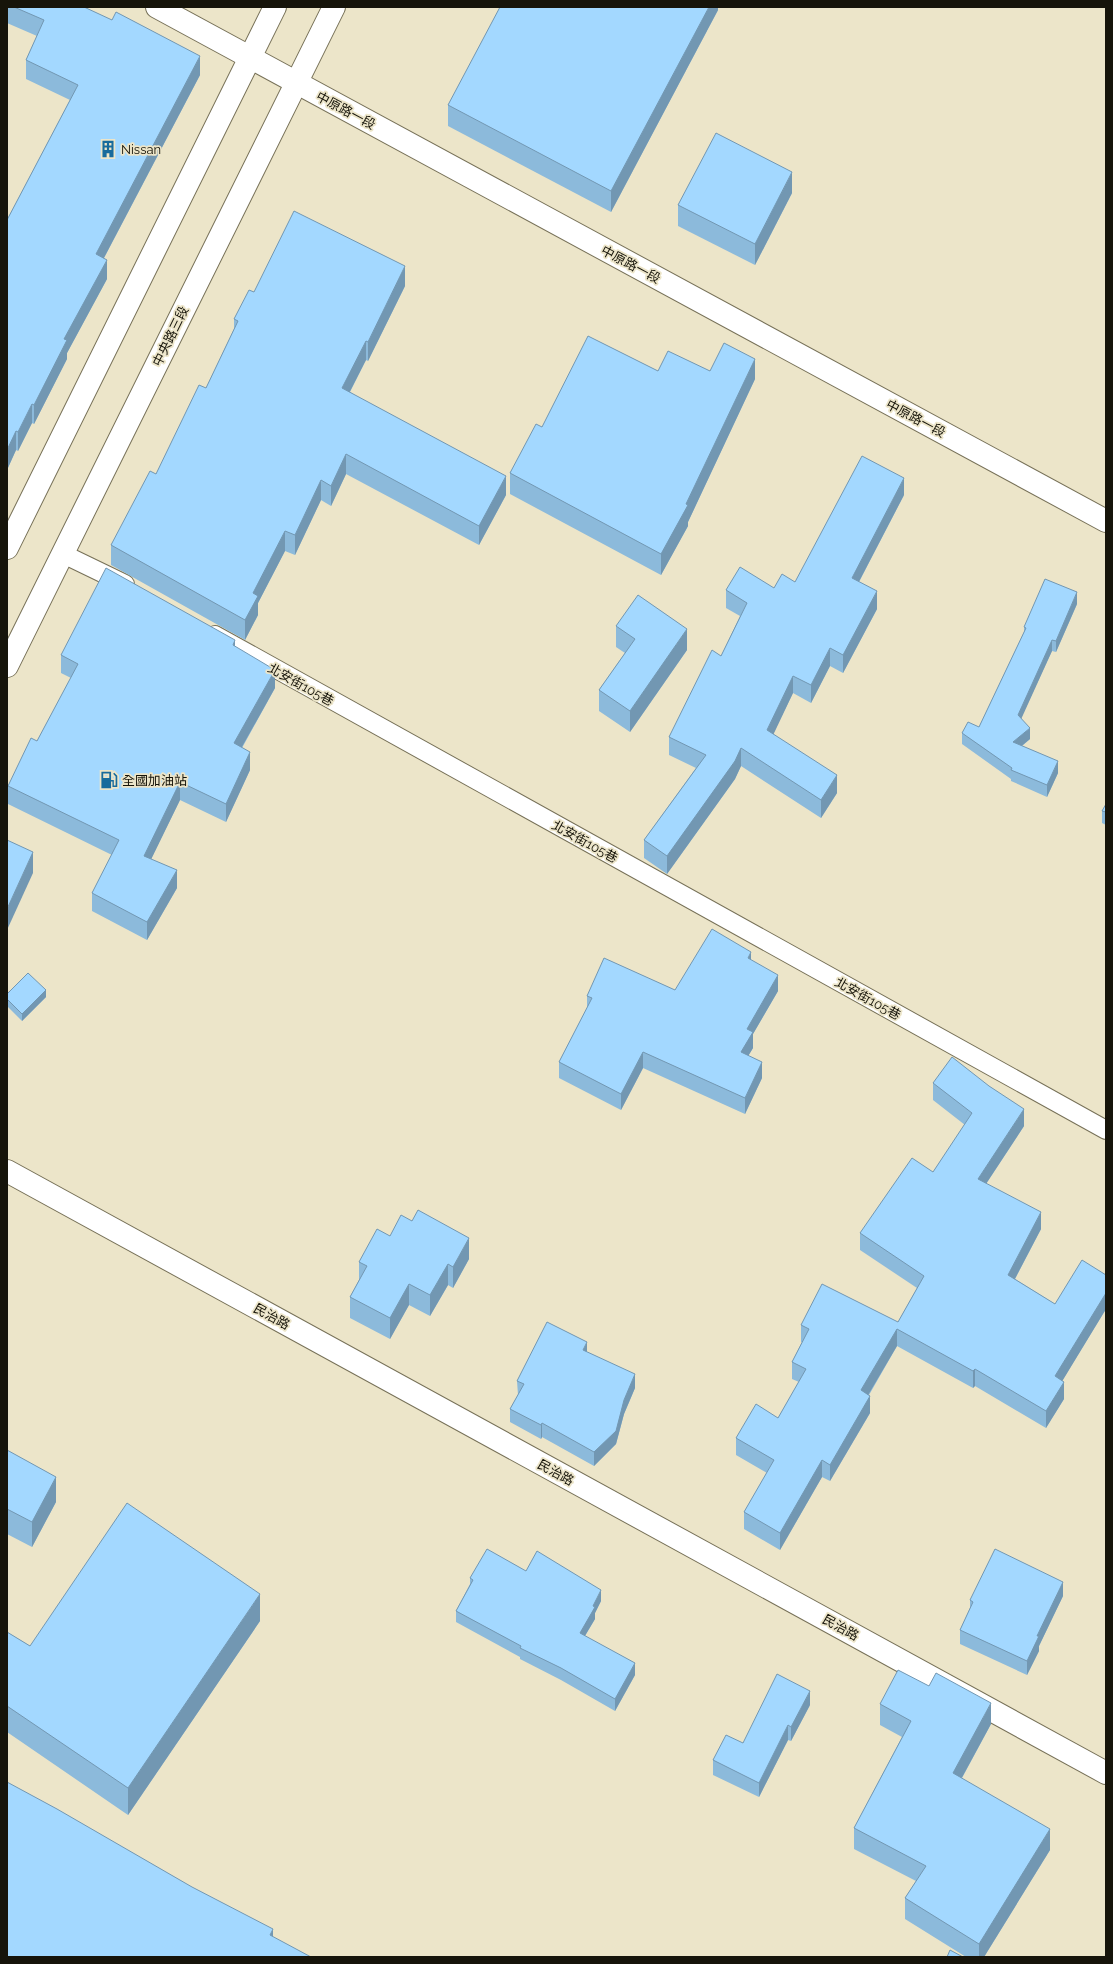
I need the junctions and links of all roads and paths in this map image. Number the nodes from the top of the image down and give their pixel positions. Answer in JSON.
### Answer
{"nodes":[{"id":1,"x":157,"y":7,"type":"edge"},
{"id":2,"x":274,"y":7,"type":"edge"},
{"id":3,"x":334,"y":7,"type":"edge"},
{"id":4,"x":249,"y":56,"type":"junction"},
{"id":5,"x":296,"y":83,"type":"junction"},
{"id":6,"x":1106,"y":521,"type":"edge"},
{"id":7,"x":7,"y":548,"type":"edge"},
{"id":8,"x":63,"y":554,"type":"junction"},
{"id":9,"x":139,"y":592,"type":"edge"},
{"id":10,"x":201,"y":627,"type":"edge"},
{"id":11,"x":7,"y":666,"type":"edge"},
{"id":12,"x":1106,"y":1130,"type":"edge"},
{"id":13,"x":7,"y":1171,"type":"edge"},
{"id":14,"x":1106,"y":1773,"type":"edge"}],
"edges":[{"from":1,"to":4,"type":"street","name":"中原路一段"},
{"from":2,"to":4,"type":"street"},
{"from":3,"to":5,"type":"street","name":"中央路三段"},
{"from":4,"to":5,"type":"street","name":"中原路一段"},
{"from":4,"to":7,"type":"street"},
{"from":5,"to":6,"type":"street","name":"中原路一段"},
{"from":5,"to":8,"type":"street","name":"中央路三段"},
{"from":8,"to":9,"type":"lane"},
{"from":8,"to":11,"type":"street","name":"中央路三段"},
{"from":10,"to":12,"type":"lane","name":"北安街105巷"},
{"from":13,"to":14,"type":"street","name":"民治路"}]}
